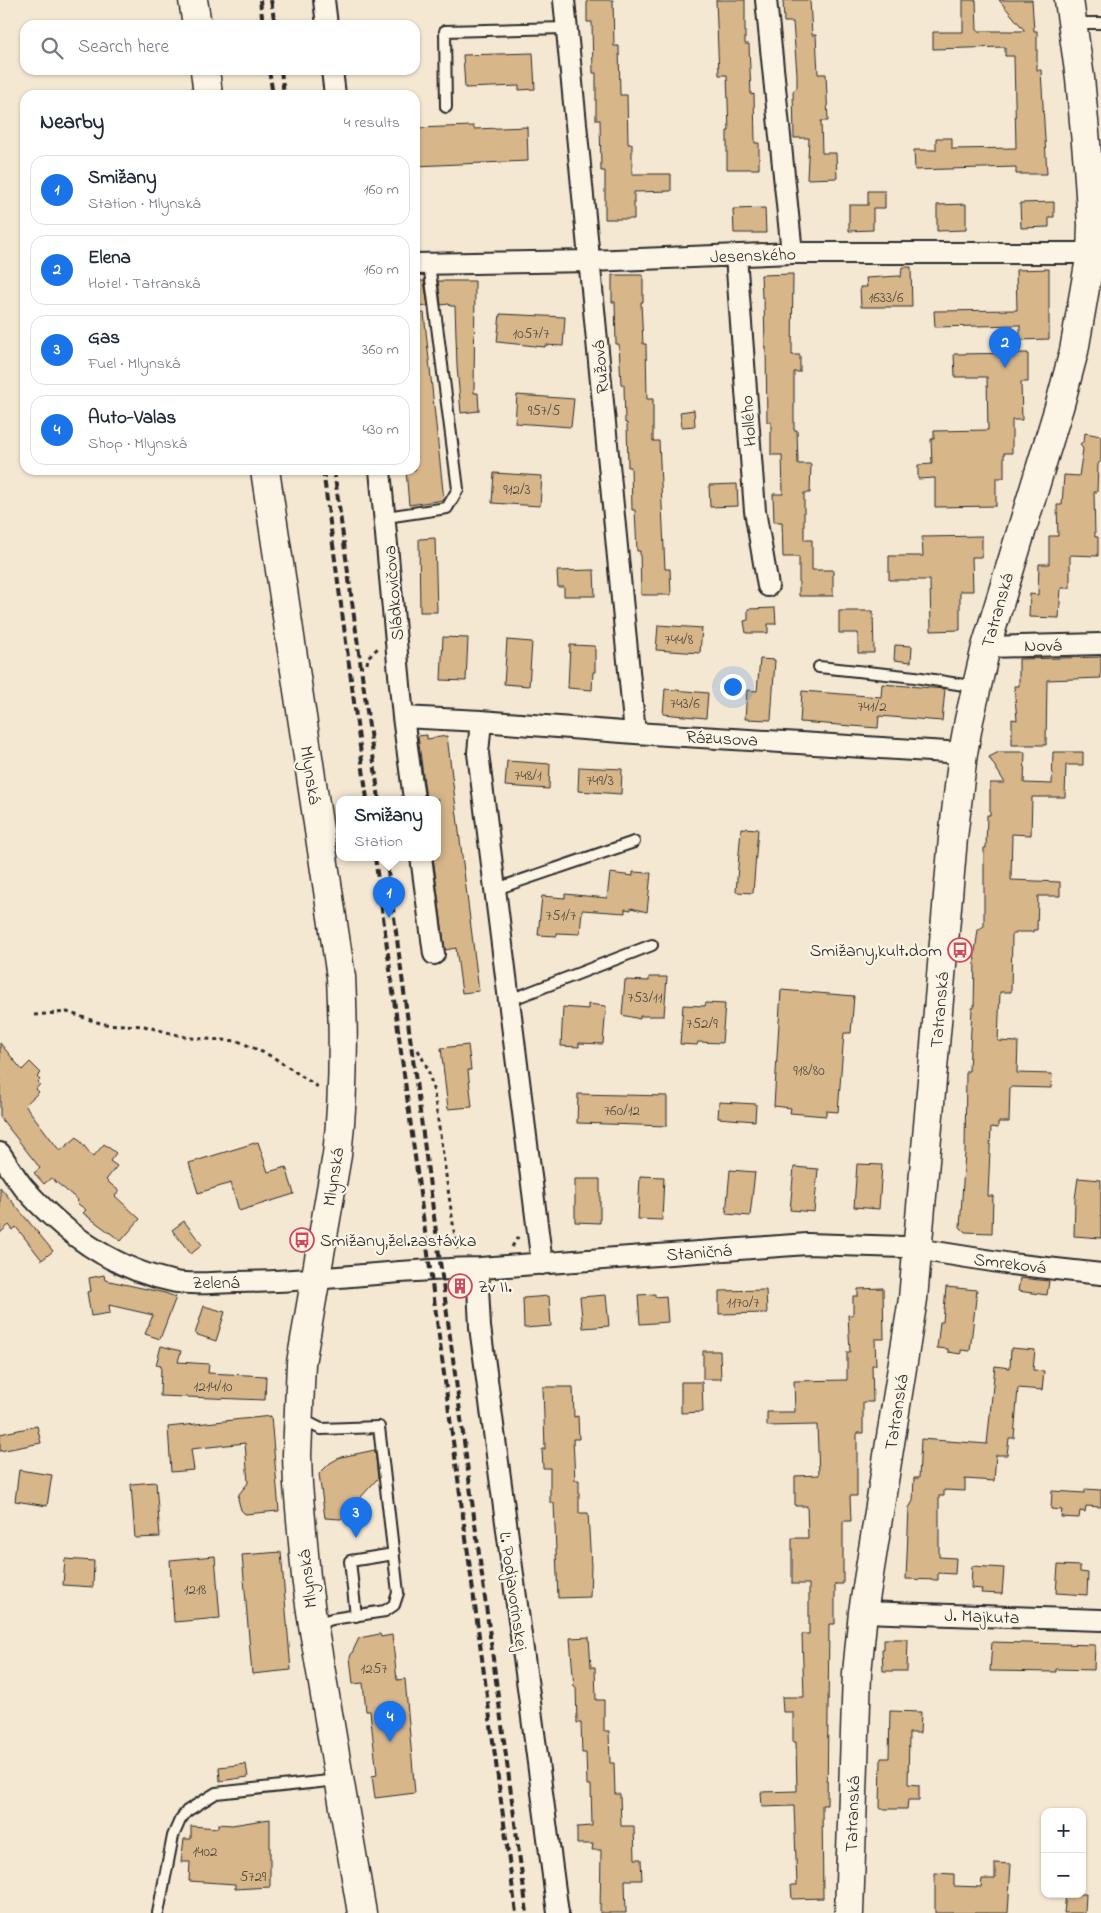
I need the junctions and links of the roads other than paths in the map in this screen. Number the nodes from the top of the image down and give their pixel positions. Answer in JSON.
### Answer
{"nodes":[{"id":1,"x":193,"y":0,"type":"edge"},
{"id":2,"x":324,"y":0,"type":"edge"},
{"id":3,"x":564,"y":0,"type":"edge"},
{"id":4,"x":766,"y":0,"type":"edge"},
{"id":5,"x":1070,"y":11,"type":"edge"},
{"id":6,"x":196,"y":20,"type":"edge"},
{"id":7,"x":326,"y":20,"type":"edge"},
{"id":8,"x":1101,"y":23,"type":"edge"},
{"id":9,"x":566,"y":28,"type":"junction"},
{"id":10,"x":206,"y":75,"type":"edge"},
{"id":11,"x":333,"y":75,"type":"edge"},
{"id":12,"x":207,"y":90,"type":"edge"},
{"id":13,"x":334,"y":90,"type":"edge"},
{"id":14,"x":446,"y":108,"type":"dead end"},
{"id":15,"x":792,"y":253,"type":"junction"},
{"id":16,"x":1091,"y":253,"type":"junction"},
{"id":17,"x":736,"y":256,"type":"junction"},
{"id":18,"x":590,"y":261,"type":"junction"},
{"id":19,"x":422,"y":264,"type":"edge"},
{"id":20,"x":266,"y":475,"type":"edge"},
{"id":21,"x":381,"y":475,"type":"edge"},
{"id":22,"x":386,"y":517,"type":"junction"},
{"id":23,"x":768,"y":586,"type":"dead end"},
{"id":24,"x":1101,"y":644,"type":"edge"},
{"id":25,"x":986,"y":647,"type":"junction"},
{"id":26,"x":819,"y":667,"type":"dead end"},
{"id":27,"x":976,"y":686,"type":"junction"},
{"id":28,"x":403,"y":717,"type":"junction"},
{"id":29,"x":481,"y":722,"type":"junction"},
{"id":30,"x":635,"y":733,"type":"junction"},
{"id":31,"x":963,"y":753,"type":"junction"},
{"id":32,"x":414,"y":796,"type":"edge"},
{"id":33,"x":634,"y":842,"type":"dead end"},
{"id":34,"x":422,"y":861,"type":"edge"},
{"id":35,"x":496,"y":889,"type":"junction"},
{"id":36,"x":652,"y":945,"type":"dead end"},
{"id":37,"x":434,"y":954,"type":"dead end"},
{"id":38,"x":510,"y":1000,"type":"junction"},
{"id":39,"x":0,"y":1153,"type":"edge"},
{"id":40,"x":919,"y":1250,"type":"junction"},
{"id":41,"x":542,"y":1264,"type":"junction"},
{"id":42,"x":472,"y":1268,"type":"junction"},
{"id":43,"x":1101,"y":1274,"type":"edge"},
{"id":44,"x":316,"y":1278,"type":"junction"},
{"id":45,"x":298,"y":1418,"type":"junction"},
{"id":46,"x":394,"y":1554,"type":"junction"},
{"id":47,"x":863,"y":1612,"type":"junction"},
{"id":48,"x":356,"y":1616,"type":"junction"},
{"id":49,"x":1101,"y":1620,"type":"edge"},
{"id":50,"x":313,"y":1625,"type":"junction"},
{"id":51,"x":339,"y":1780,"type":"junction"},
{"id":52,"x":158,"y":1913,"type":"edge"},
{"id":53,"x":362,"y":1913,"type":"edge"},
{"id":54,"x":558,"y":1913,"type":"edge"},
{"id":55,"x":849,"y":1913,"type":"edge"}],
"edges":[{"from":1,"to":6,"type":"main road"},
{"from":2,"to":7,"type":"street"},
{"from":3,"to":9,"type":"street","name":"Ružová"},
{"from":4,"to":15,"type":"street"},
{"from":5,"to":8,"type":"lane"},
{"from":5,"to":16,"type":"main road","name":"Tatranská"},
{"from":9,"to":14,"type":"lane"},
{"from":9,"to":18,"type":"street","name":"Ružová"},
{"from":10,"to":12,"type":"main road"},
{"from":11,"to":13,"type":"street"},
{"from":15,"to":16,"type":"street","name":"Jesenského"},
{"from":15,"to":17,"type":"street","name":"Jesenského"},
{"from":16,"to":25,"type":"main road","name":"Tatranská"},
{"from":17,"to":18,"type":"street","name":"Jesenského"},
{"from":17,"to":23,"type":"street","name":"Hollého"},
{"from":18,"to":19,"type":"street","name":"Jesenského"},
{"from":18,"to":30,"type":"street","name":"Ružová"},
{"from":19,"to":22,"type":"lane"},
{"from":20,"to":44,"type":"main road","name":"Mlynská"},
{"from":21,"to":22,"type":"street","name":"Sládkovičova"},
{"from":22,"to":28,"type":"street","name":"Sládkovičova"},
{"from":24,"to":25,"type":"street","name":"Nová"},
{"from":25,"to":27,"type":"main road","name":"Tatranská"},
{"from":26,"to":27,"type":"lane"},
{"from":27,"to":31,"type":"main road","name":"Tatranská"},
{"from":28,"to":29,"type":"street","name":"Rázusova"},
{"from":28,"to":32,"type":"street","name":"Sládkovičova"},
{"from":29,"to":30,"type":"street","name":"Rázusova"},
{"from":29,"to":35,"type":"street"},
{"from":30,"to":31,"type":"street","name":"Rázusova"},
{"from":31,"to":40,"type":"main road","name":"Tatranská"},
{"from":33,"to":35,"type":"lane"},
{"from":34,"to":37,"type":"street"},
{"from":35,"to":38,"type":"street"},
{"from":36,"to":38,"type":"lane"},
{"from":38,"to":41,"type":"street"},
{"from":39,"to":44,"type":"street","name":"Zelená"},
{"from":40,"to":41,"type":"street","name":"Staničná"},
{"from":40,"to":43,"type":"street","name":"Smreková"},
{"from":40,"to":47,"type":"main road","name":"Tatranská"},
{"from":41,"to":42,"type":"street","name":"Staničná"},
{"from":42,"to":44,"type":"street","name":"Zelená"},
{"from":42,"to":54,"type":"street","name":"Ľ. Podjavorinskej"},
{"from":44,"to":45,"type":"main road","name":"Mlynská"},
{"from":45,"to":46,"type":"lane"},
{"from":45,"to":50,"type":"main road","name":"Mlynská"},
{"from":46,"to":48,"type":"lane"},
{"from":46,"to":48,"type":"lane"},
{"from":47,"to":49,"type":"street","name":"J. Majkuta"},
{"from":47,"to":55,"type":"main road","name":"Tatranská"},
{"from":48,"to":50,"type":"lane"},
{"from":50,"to":51,"type":"main road","name":"Mlynská"},
{"from":51,"to":52,"type":"lane"},
{"from":51,"to":53,"type":"main road","name":"Mlynská"}]}
